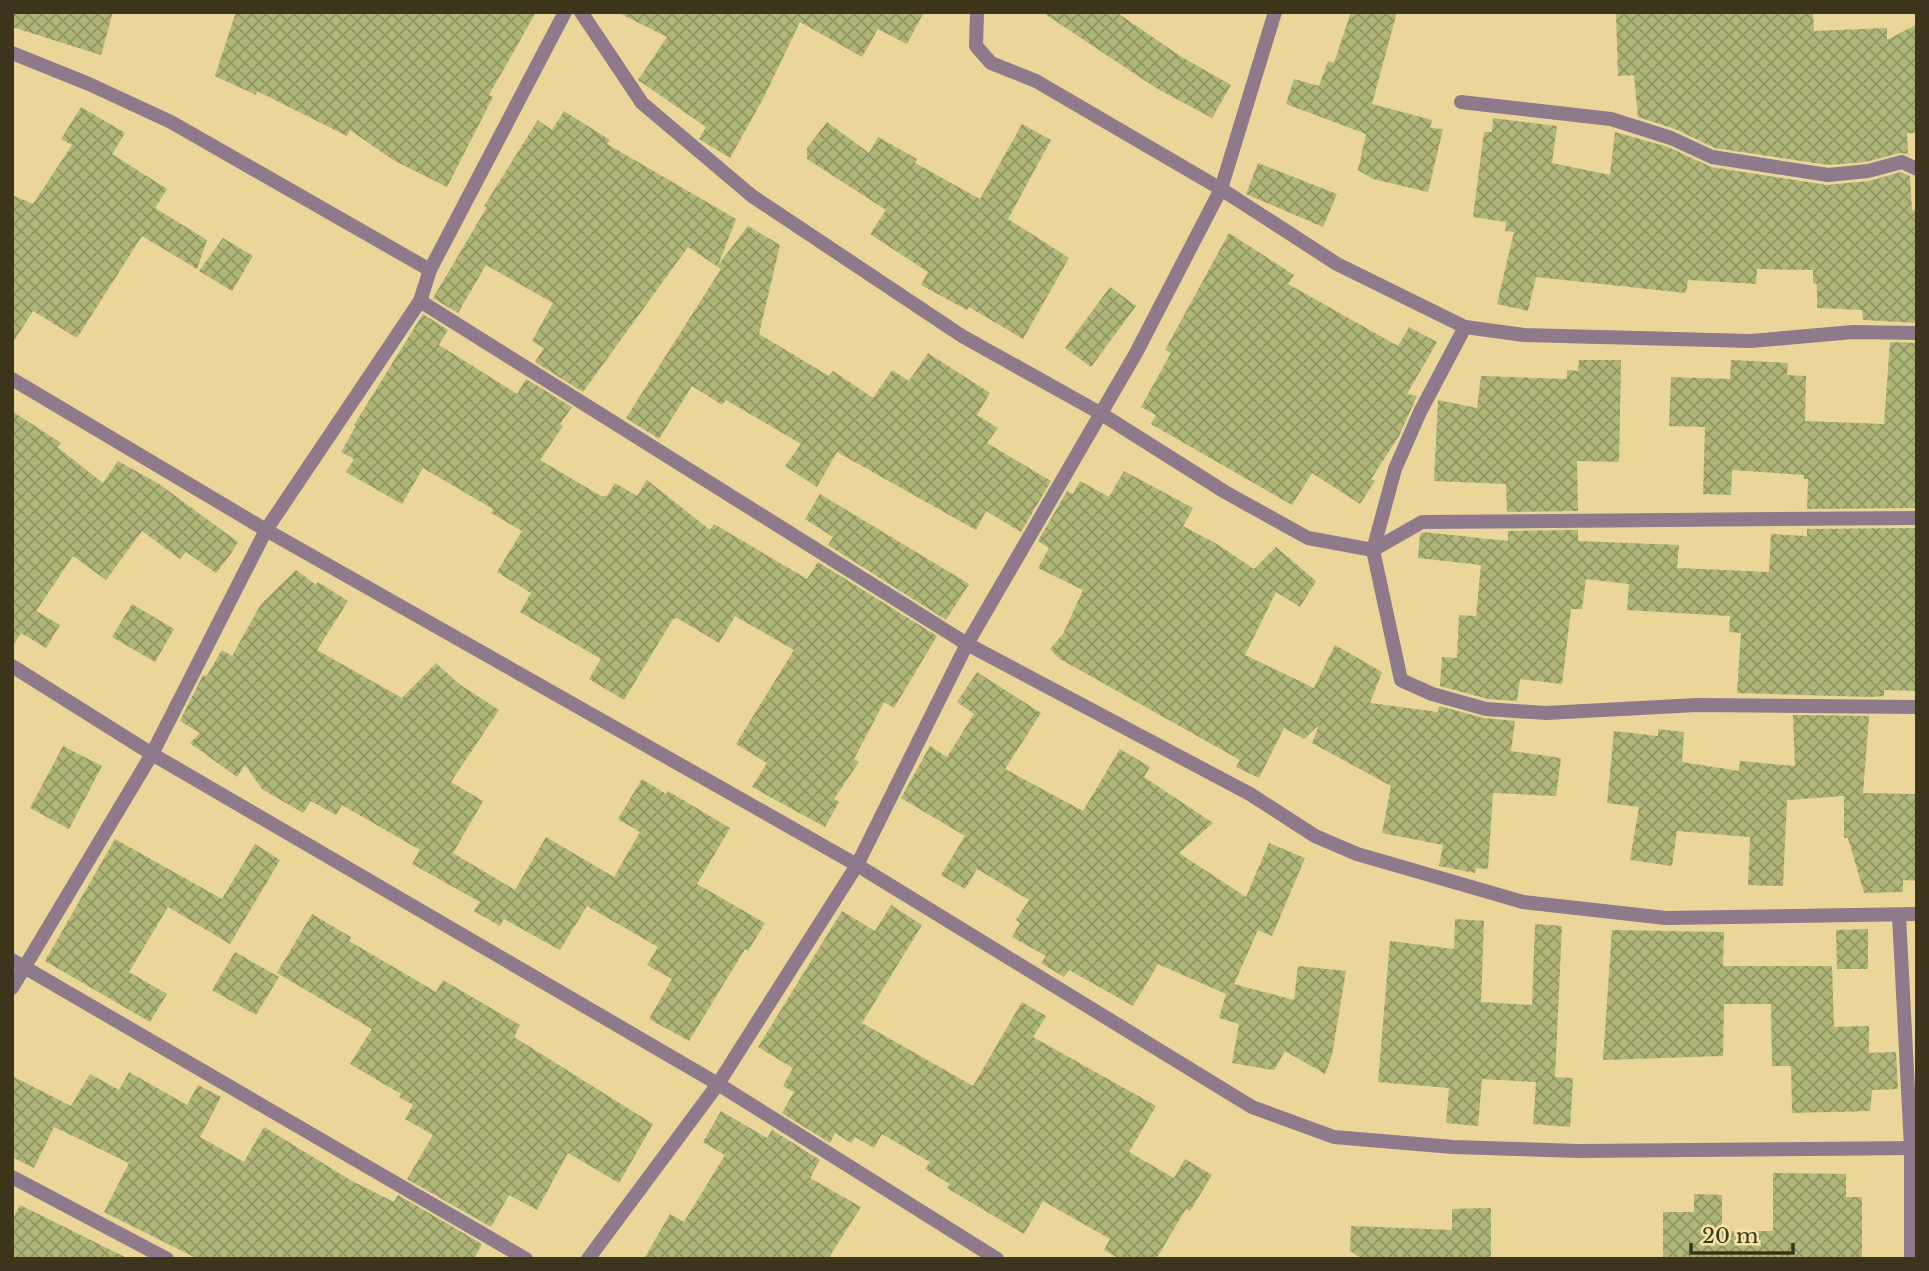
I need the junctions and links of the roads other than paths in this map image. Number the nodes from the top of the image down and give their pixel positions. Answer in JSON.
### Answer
{"nodes":[{"id":1,"x":565,"y":12,"type":"edge"},
{"id":2,"x":582,"y":12,"type":"edge"},
{"id":3,"x":976,"y":12,"type":"edge"},
{"id":4,"x":1275,"y":12,"type":"edge"},
{"id":5,"x":12,"y":53,"type":"edge"},
{"id":6,"x":1461,"y":102,"type":"dead end"},
{"id":7,"x":1917,"y":169,"type":"edge"},
{"id":8,"x":1221,"y":189,"type":"junction"},
{"id":9,"x":430,"y":270,"type":"junction"},
{"id":10,"x":420,"y":301,"type":"junction"},
{"id":11,"x":1465,"y":327,"type":"junction"},
{"id":12,"x":1917,"y":333,"type":"edge"},
{"id":13,"x":12,"y":379,"type":"edge"},
{"id":14,"x":1100,"y":413,"type":"junction"},
{"id":15,"x":1917,"y":518,"type":"edge"},
{"id":16,"x":267,"y":530,"type":"junction"},
{"id":17,"x":1373,"y":551,"type":"junction"},
{"id":18,"x":967,"y":644,"type":"junction"},
{"id":19,"x":12,"y":666,"type":"edge"},
{"id":20,"x":1917,"y":707,"type":"edge"},
{"id":21,"x":152,"y":754,"type":"junction"},
{"id":22,"x":858,"y":865,"type":"junction"},
{"id":23,"x":1917,"y":914,"type":"edge"},
{"id":24,"x":1899,"y":916,"type":"junction"},
{"id":25,"x":12,"y":960,"type":"edge"},
{"id":26,"x":25,"y":968,"type":"junction"},
{"id":27,"x":12,"y":988,"type":"edge"},
{"id":28,"x":718,"y":1084,"type":"junction"},
{"id":29,"x":1914,"y":1148,"type":"edge"},
{"id":30,"x":12,"y":1177,"type":"edge"},
{"id":31,"x":167,"y":1259,"type":"edge"},
{"id":32,"x":526,"y":1259,"type":"edge"},
{"id":33,"x":588,"y":1259,"type":"edge"},
{"id":34,"x":997,"y":1259,"type":"edge"},
{"id":35,"x":1911,"y":1259,"type":"edge"}],
"edges":[{"from":1,"to":9,"type":"street"},
{"from":2,"to":14,"type":"street"},
{"from":3,"to":8,"type":"street"},
{"from":4,"to":8,"type":"street"},
{"from":5,"to":9,"type":"street"},
{"from":6,"to":7,"type":"street"},
{"from":8,"to":11,"type":"street"},
{"from":8,"to":14,"type":"street"},
{"from":9,"to":10,"type":"street"},
{"from":10,"to":16,"type":"street"},
{"from":10,"to":18,"type":"street"},
{"from":11,"to":12,"type":"street"},
{"from":11,"to":17,"type":"street"},
{"from":13,"to":16,"type":"street"},
{"from":14,"to":17,"type":"street"},
{"from":14,"to":18,"type":"street"},
{"from":15,"to":17,"type":"street"},
{"from":16,"to":21,"type":"street"},
{"from":16,"to":22,"type":"street"},
{"from":17,"to":20,"type":"street"},
{"from":18,"to":22,"type":"street"},
{"from":18,"to":24,"type":"street"},
{"from":19,"to":21,"type":"street"},
{"from":21,"to":26,"type":"street"},
{"from":21,"to":28,"type":"street"},
{"from":22,"to":28,"type":"street"},
{"from":22,"to":29,"type":"street"},
{"from":23,"to":24,"type":"street"},
{"from":24,"to":29,"type":"street"},
{"from":25,"to":26,"type":"street"},
{"from":26,"to":27,"type":"street"},
{"from":26,"to":32,"type":"street"},
{"from":28,"to":33,"type":"street"},
{"from":28,"to":34,"type":"street"},
{"from":29,"to":35,"type":"street"},
{"from":30,"to":31,"type":"street"}]}
